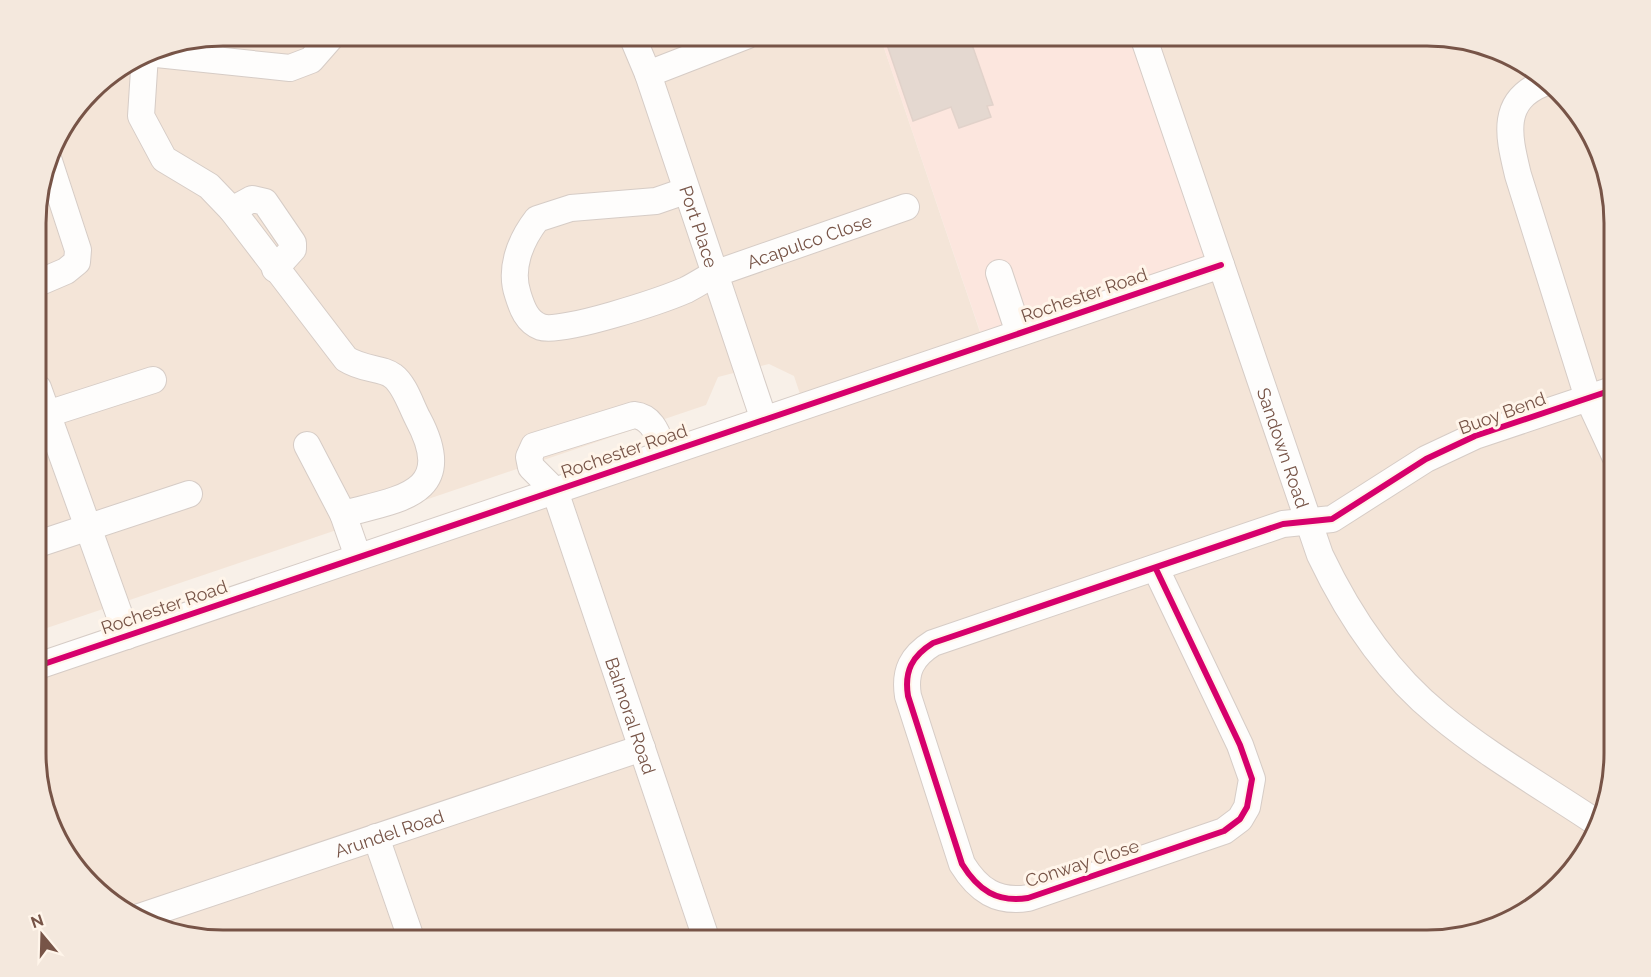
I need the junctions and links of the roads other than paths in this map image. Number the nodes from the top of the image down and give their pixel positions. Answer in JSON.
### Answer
{"nodes":[{"id":1,"x":323,"y":46,"type":"edge"},
{"id":2,"x":636,"y":46,"type":"edge"},
{"id":3,"x":720,"y":46,"type":"edge"},
{"id":4,"x":1146,"y":46,"type":"edge"},
{"id":5,"x":166,"y":56,"type":"edge"},
{"id":6,"x":145,"y":65,"type":"edge"},
{"id":7,"x":648,"y":74,"type":"junction"},
{"id":8,"x":1538,"y":86,"type":"edge"},
{"id":9,"x":54,"y":175,"type":"edge"},
{"id":10,"x":685,"y":191,"type":"junction"},
{"id":11,"x":906,"y":207,"type":"dead end"},
{"id":12,"x":1221,"y":265,"type":"junction"},
{"id":13,"x":999,"y":273,"type":"dead end"},
{"id":14,"x":714,"y":274,"type":"junction"},
{"id":15,"x":47,"y":279,"type":"edge"},
{"id":16,"x":1019,"y":333,"type":"junction"},
{"id":17,"x":153,"y":380,"type":"dead end"},
{"id":18,"x":1604,"y":393,"type":"edge"},
{"id":19,"x":1587,"y":398,"type":"junction"},
{"id":20,"x":47,"y":414,"type":"edge"},
{"id":21,"x":764,"y":420,"type":"junction"},
{"id":22,"x":47,"y":428,"type":"edge"},
{"id":23,"x":1604,"y":433,"type":"edge"},
{"id":24,"x":307,"y":445,"type":"dead end"},
{"id":25,"x":666,"y":453,"type":"junction"},
{"id":26,"x":555,"y":491,"type":"junction"},
{"id":27,"x":189,"y":494,"type":"dead end"},
{"id":28,"x":344,"y":514,"type":"junction"},
{"id":29,"x":1308,"y":522,"type":"junction"},
{"id":30,"x":88,"y":527,"type":"junction"},
{"id":31,"x":47,"y":541,"type":"edge"},
{"id":32,"x":358,"y":557,"type":"junction"},
{"id":33,"x":1156,"y":569,"type":"junction"},
{"id":34,"x":127,"y":636,"type":"junction"},
{"id":35,"x":47,"y":663,"type":"edge"},
{"id":36,"x":642,"y":748,"type":"junction"},
{"id":37,"x":1592,"y":819,"type":"edge"},
{"id":38,"x":376,"y":837,"type":"junction"},
{"id":39,"x":149,"y":914,"type":"edge"},
{"id":40,"x":408,"y":930,"type":"edge"},
{"id":41,"x":703,"y":930,"type":"edge"}],
"edges":[{"from":1,"to":5,"type":"street"},
{"from":2,"to":7,"type":"street","name":"Port Place"},
{"from":3,"to":7,"type":"street"},
{"from":4,"to":12,"type":"street","name":"Sandown Road"},
{"from":6,"to":28,"type":"street"},
{"from":7,"to":10,"type":"street","name":"Port Place"},
{"from":8,"to":19,"type":"street"},
{"from":9,"to":15,"type":"street"},
{"from":10,"to":14,"type":"street","name":"Port Place"},
{"from":10,"to":14,"type":"street","name":"Acapulco Close"},
{"from":11,"to":14,"type":"street","name":"Acapulco Close"},
{"from":12,"to":16,"type":"street","name":"Rochester Road"},
{"from":12,"to":29,"type":"street","name":"Sandown Road"},
{"from":13,"to":16,"type":"street"},
{"from":14,"to":21,"type":"street","name":"Port Place"},
{"from":16,"to":21,"type":"street","name":"Rochester Road"},
{"from":17,"to":20,"type":"street"},
{"from":18,"to":19,"type":"street","name":"Buoy Bend"},
{"from":19,"to":23,"type":"street"},
{"from":19,"to":29,"type":"street","name":"Buoy Bend"},
{"from":21,"to":25,"type":"street","name":"Rochester Road"},
{"from":22,"to":30,"type":"street"},
{"from":24,"to":28,"type":"street"},
{"from":25,"to":26,"type":"street","name":"Rochester Road"},
{"from":25,"to":26,"type":"street"},
{"from":26,"to":32,"type":"street","name":"Rochester Road"},
{"from":26,"to":36,"type":"street","name":"Balmoral Road"},
{"from":27,"to":30,"type":"street"},
{"from":28,"to":32,"type":"street"},
{"from":29,"to":33,"type":"street","name":"Conway Close"},
{"from":29,"to":37,"type":"street","name":"Sandown Road"},
{"from":30,"to":31,"type":"street"},
{"from":30,"to":34,"type":"street"},
{"from":32,"to":34,"type":"street","name":"Rochester Road"},
{"from":33,"to":33,"type":"street","name":"Conway Close"},
{"from":34,"to":35,"type":"street","name":"Rochester Road"},
{"from":36,"to":38,"type":"street","name":"Arundel Road"},
{"from":36,"to":41,"type":"street","name":"Balmoral Road"},
{"from":38,"to":39,"type":"street","name":"Arundel Road"},
{"from":38,"to":40,"type":"street"}]}
